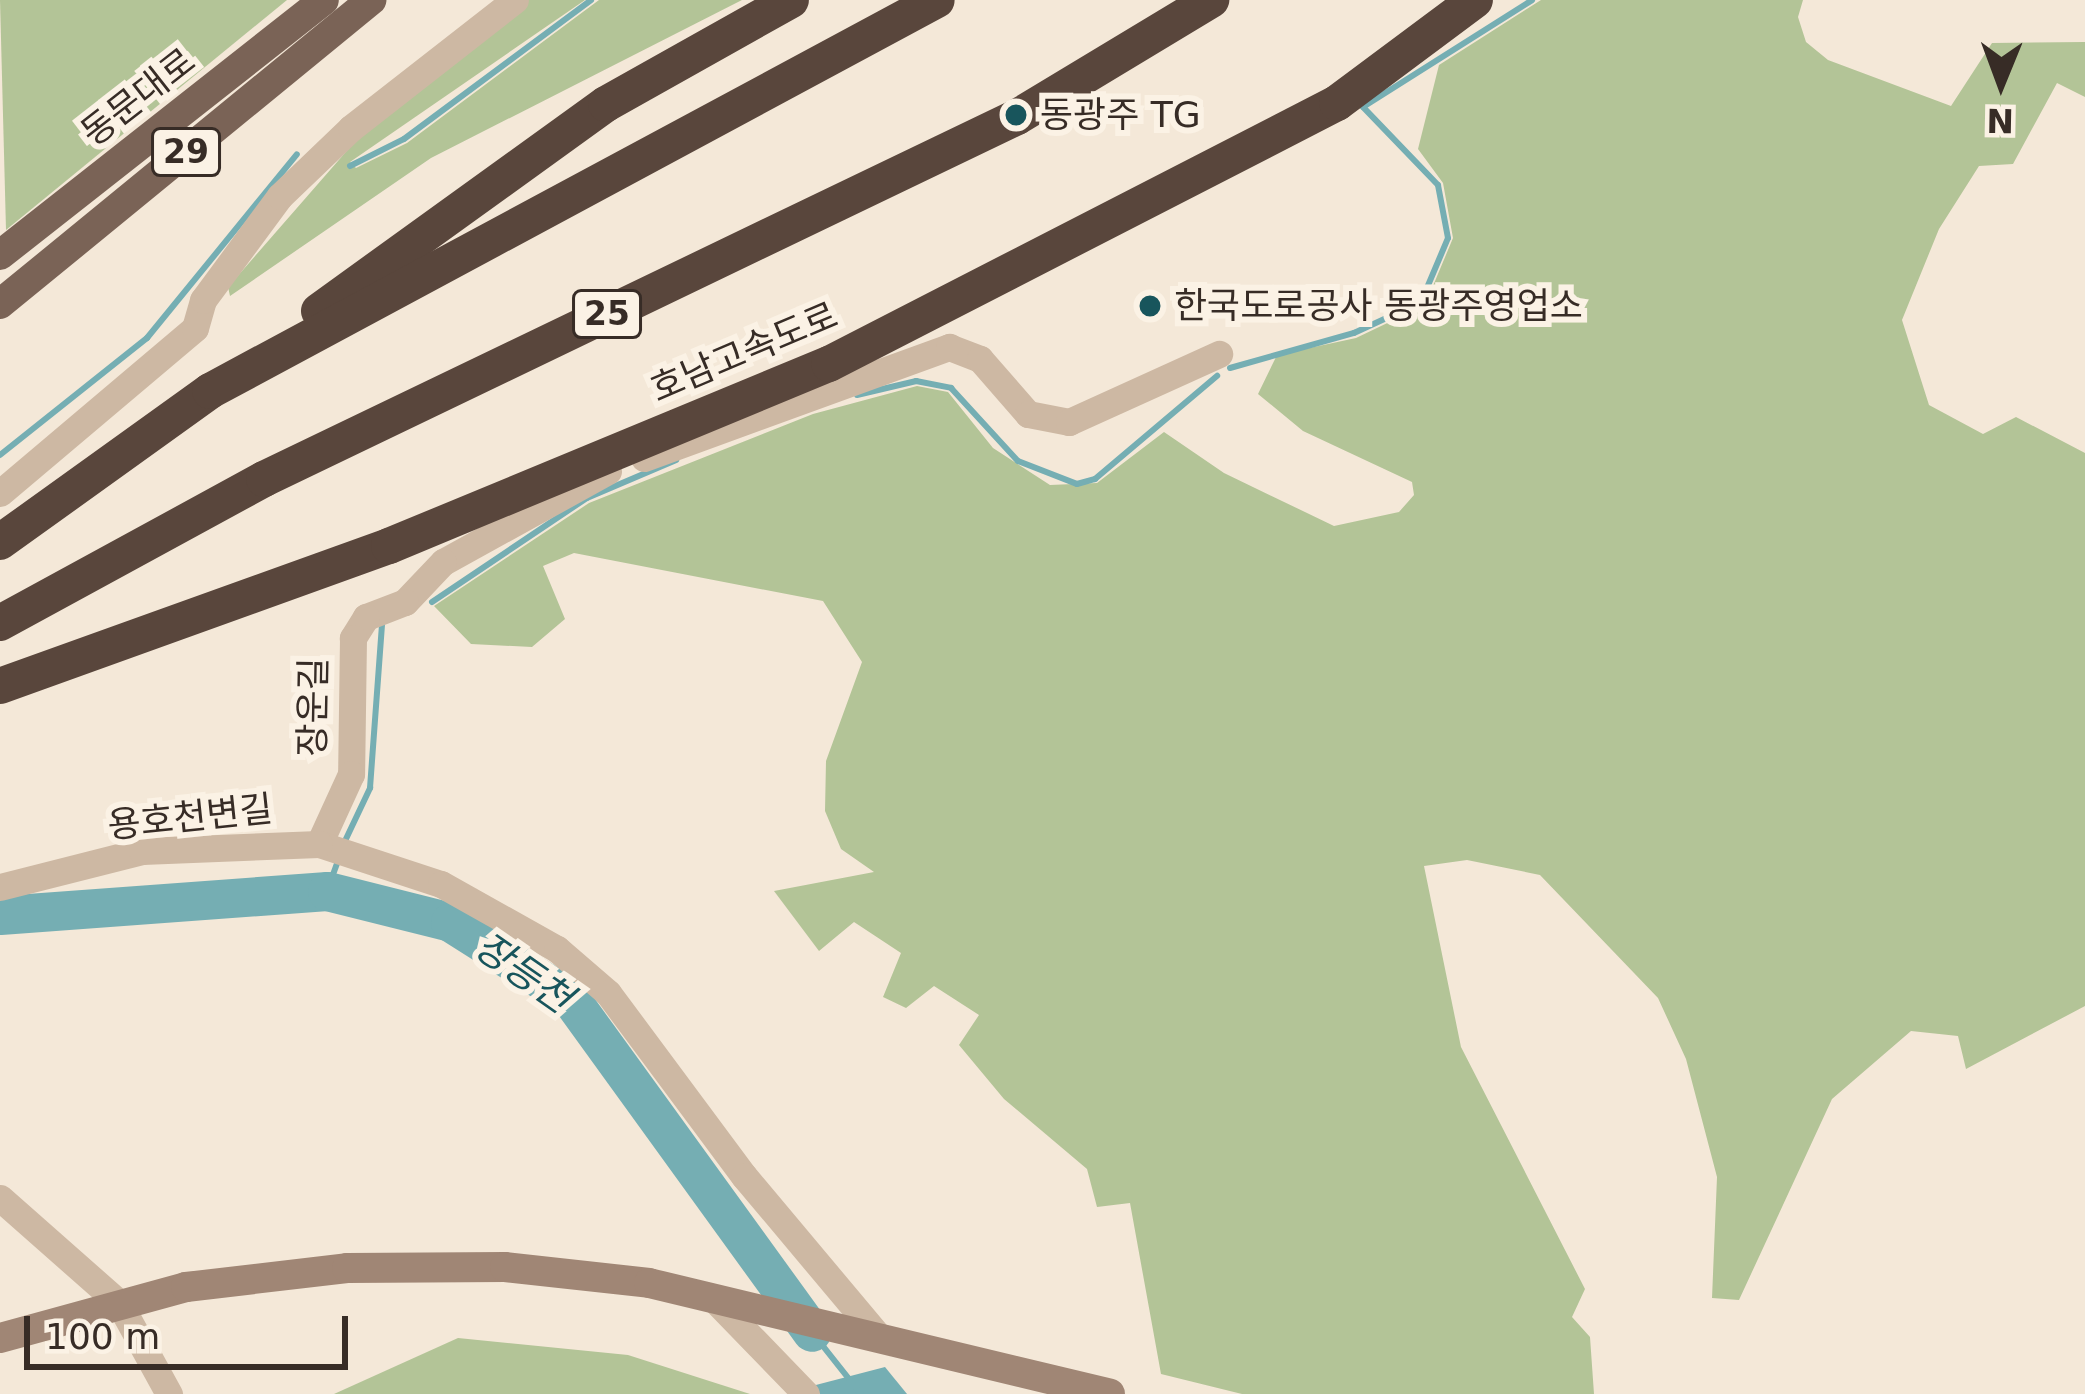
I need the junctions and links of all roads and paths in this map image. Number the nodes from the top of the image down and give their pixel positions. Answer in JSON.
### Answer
{"nodes":[{"id":1,"x":324,"y":0,"type":"edge"},
{"id":2,"x":371,"y":0,"type":"edge"},
{"id":3,"x":515,"y":0,"type":"edge"},
{"id":4,"x":791,"y":0,"type":"edge"},
{"id":5,"x":938,"y":0,"type":"edge"},
{"id":6,"x":1211,"y":0,"type":"edge"},
{"id":7,"x":1475,"y":0,"type":"edge"},
{"id":8,"x":0,"y":254,"type":"edge"},
{"id":9,"x":0,"y":304,"type":"edge"},
{"id":10,"x":1220,"y":354,"type":"dead end"},
{"id":11,"x":0,"y":493,"type":"edge"},
{"id":12,"x":0,"y":542,"type":"edge"},
{"id":13,"x":0,"y":623,"type":"edge"},
{"id":14,"x":0,"y":686,"type":"edge"},
{"id":15,"x":319,"y":844,"type":"junction"},
{"id":16,"x":0,"y":886,"type":"edge"},
{"id":17,"x":0,"y":1198,"type":"edge"},
{"id":18,"x":729,"y":1302,"type":"junction"},
{"id":19,"x":119,"y":1304,"type":"junction"},
{"id":20,"x":0,"y":1338,"type":"edge"},
{"id":21,"x":880,"y":1338,"type":"junction"},
{"id":22,"x":169,"y":1394,"type":"edge"},
{"id":23,"x":806,"y":1394,"type":"edge"},
{"id":24,"x":1110,"y":1394,"type":"edge"}],
"edges":[{"from":1,"to":8,"type":"main road","name":"동문대로","number":"29"},
{"from":2,"to":9,"type":"main road","name":"동문대로","number":"29"},
{"from":3,"to":11,"type":"street"},
{"from":4,"to":12,"type":"highway"},
{"from":5,"to":12,"type":"highway"},
{"from":6,"to":13,"type":"highway","number":"25"},
{"from":7,"to":14,"type":"highway","name":"호남고속도로"},
{"from":10,"to":15,"type":"street","name":"장운길"},
{"from":15,"to":16,"type":"street","name":"용호천변길"},
{"from":15,"to":21,"type":"street"},
{"from":17,"to":19,"type":"street"},
{"from":18,"to":19,"type":"street"},
{"from":18,"to":21,"type":"street"},
{"from":18,"to":23,"type":"street"},
{"from":19,"to":20,"type":"street"},
{"from":19,"to":22,"type":"street"},
{"from":21,"to":24,"type":"street"}]}
